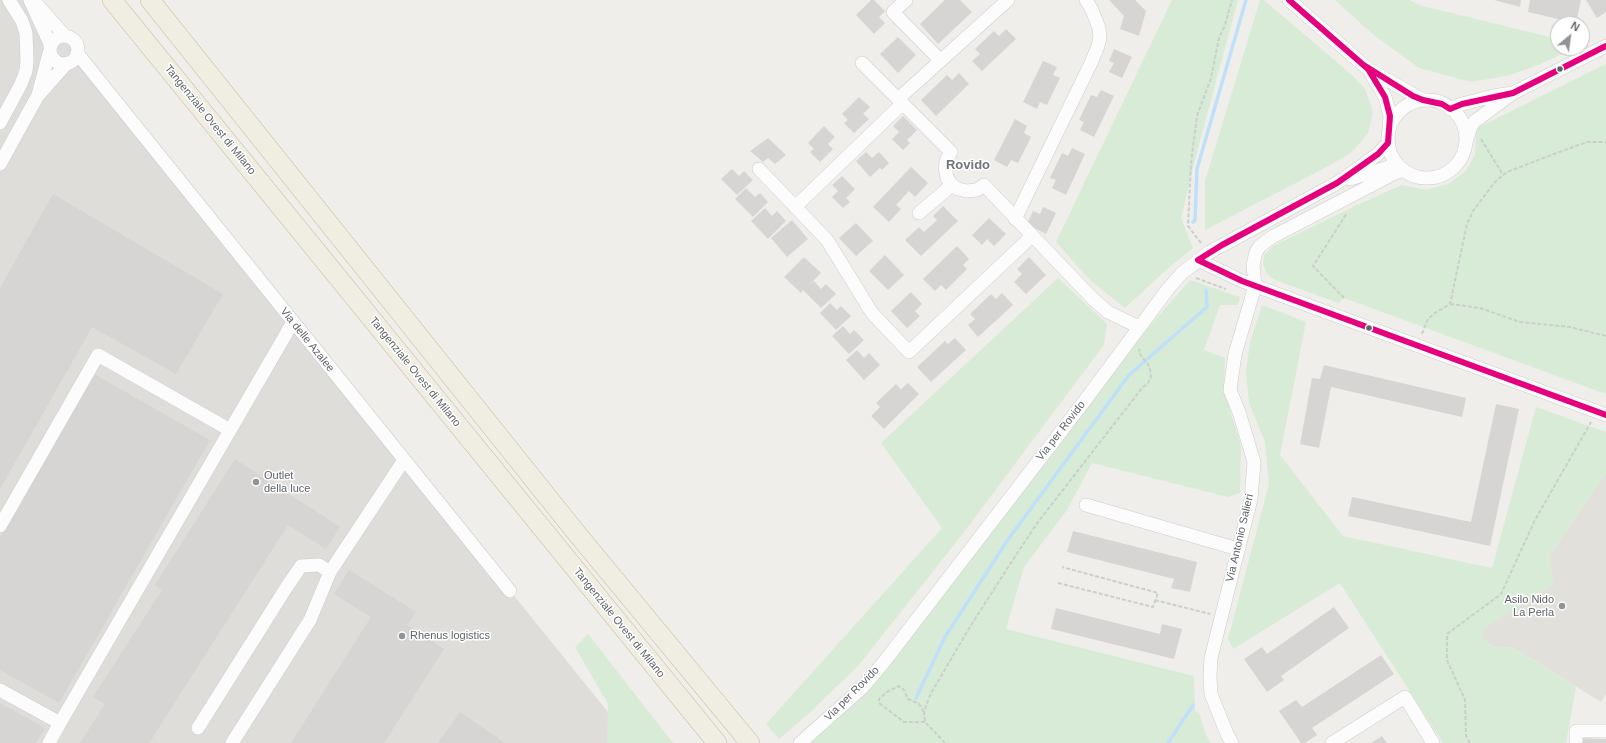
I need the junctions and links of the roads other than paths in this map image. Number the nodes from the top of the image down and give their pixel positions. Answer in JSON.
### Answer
{"nodes":[{"id":1,"x":9,"y":0,"type":"edge"},
{"id":2,"x":32,"y":0,"type":"edge"},
{"id":3,"x":112,"y":0,"type":"edge"},
{"id":4,"x":150,"y":0,"type":"edge"},
{"id":5,"x":906,"y":0,"type":"edge"},
{"id":6,"x":1008,"y":0,"type":"edge"},
{"id":7,"x":1086,"y":0,"type":"edge"},
{"id":8,"x":1289,"y":0,"type":"edge"},
{"id":9,"x":65,"y":36,"type":"junction"},
{"id":10,"x":1606,"y":46,"type":"edge"},
{"id":11,"x":50,"y":48,"type":"junction"},
{"id":12,"x":72,"y":59,"type":"junction"},
{"id":13,"x":940,"y":60,"type":"junction"},
{"id":14,"x":862,"y":63,"type":"dead end"},
{"id":15,"x":1368,"y":69,"type":"junction"},
{"id":16,"x":1513,"y":93,"type":"junction"},
{"id":17,"x":37,"y":97,"type":"junction"},
{"id":18,"x":1423,"y":100,"type":"junction"},
{"id":19,"x":900,"y":101,"type":"junction"},
{"id":20,"x":1450,"y":109,"type":"junction"},
{"id":21,"x":0,"y":123,"type":"edge"},
{"id":22,"x":1389,"y":128,"type":"junction"},
{"id":23,"x":1388,"y":143,"type":"junction"},
{"id":24,"x":1465,"y":146,"type":"junction"},
{"id":25,"x":0,"y":164,"type":"edge"},
{"id":26,"x":1401,"y":168,"type":"junction"},
{"id":27,"x":759,"y":170,"type":"dead end"},
{"id":28,"x":1337,"y":183,"type":"junction"},
{"id":29,"x":952,"y":184,"type":"junction"},
{"id":30,"x":794,"y":207,"type":"junction"},
{"id":31,"x":919,"y":213,"type":"dead end"},
{"id":32,"x":1015,"y":218,"type":"junction"},
{"id":33,"x":1032,"y":236,"type":"junction"},
{"id":34,"x":1203,"y":256,"type":"junction"},
{"id":35,"x":1255,"y":286,"type":"junction"},
{"id":36,"x":293,"y":322,"type":"junction"},
{"id":37,"x":1139,"y":327,"type":"junction"},
{"id":38,"x":1601,"y":413,"type":"edge"},
{"id":39,"x":230,"y":430,"type":"junction"},
{"id":40,"x":404,"y":460,"type":"junction"},
{"id":41,"x":1086,"y":505,"type":"dead end"},
{"id":42,"x":0,"y":526,"type":"edge"},
{"id":43,"x":1238,"y":550,"type":"junction"},
{"id":44,"x":330,"y":572,"type":"junction"},
{"id":45,"x":510,"y":591,"type":"dead end"},
{"id":46,"x":0,"y":690,"type":"edge"},
{"id":47,"x":60,"y":723,"type":"junction"},
{"id":48,"x":198,"y":728,"type":"dead end"},
{"id":49,"x":1606,"y":731,"type":"edge"},
{"id":50,"x":49,"y":743,"type":"edge"},
{"id":51,"x":232,"y":743,"type":"edge"},
{"id":52,"x":718,"y":743,"type":"edge"},
{"id":53,"x":750,"y":743,"type":"edge"},
{"id":54,"x":800,"y":743,"type":"edge"},
{"id":55,"x":1232,"y":743,"type":"edge"},
{"id":56,"x":1332,"y":743,"type":"edge"},
{"id":57,"x":1433,"y":743,"type":"edge"},
{"id":58,"x":1576,"y":743,"type":"edge"}],
"edges":[{"from":1,"to":21,"type":"street"},
{"from":2,"to":9,"type":"street"},
{"from":2,"to":11,"type":"street"},
{"from":3,"to":52,"type":"highway","name":"Tangenziale Ovest di Milano"},
{"from":4,"to":53,"type":"highway"},
{"from":5,"to":13,"type":"street"},
{"from":6,"to":13,"type":"street"},
{"from":7,"to":32,"type":"street"},
{"from":8,"to":15,"type":"street"},
{"from":9,"to":11,"type":"street"},
{"from":9,"to":12,"type":"street"},
{"from":10,"to":16,"type":"street"},
{"from":11,"to":12,"type":"street"},
{"from":11,"to":17,"type":"street"},
{"from":12,"to":17,"type":"street"},
{"from":12,"to":36,"type":"street","name":"Via delle Azalee"},
{"from":13,"to":19,"type":"street"},
{"from":14,"to":19,"type":"street"},
{"from":15,"to":18,"type":"street"},
{"from":15,"to":22,"type":"street"},
{"from":16,"to":20,"type":"street"},
{"from":16,"to":24,"type":"street"},
{"from":17,"to":25,"type":"street"},
{"from":18,"to":20,"type":"street"},
{"from":18,"to":22,"type":"street"},
{"from":19,"to":29,"type":"street"},
{"from":19,"to":30,"type":"street"},
{"from":20,"to":24,"type":"street"},
{"from":22,"to":23,"type":"street"},
{"from":23,"to":26,"type":"street"},
{"from":23,"to":28,"type":"street","name":"Via per Rovido"},
{"from":24,"to":26,"type":"street"},
{"from":26,"to":28,"type":"street","name":"Via per Rovido"},
{"from":26,"to":35,"type":"street"},
{"from":27,"to":30,"type":"street"},
{"from":28,"to":34,"type":"street","name":"Via per Rovido"},
{"from":29,"to":31,"type":"street"},
{"from":29,"to":32,"type":"street"},
{"from":30,"to":33,"type":"street"},
{"from":32,"to":33,"type":"street"},
{"from":33,"to":37,"type":"street"},
{"from":34,"to":35,"type":"street"},
{"from":34,"to":37,"type":"street","name":"Via per Rovido"},
{"from":35,"to":38,"type":"street"},
{"from":35,"to":43,"type":"street","name":"Via Antonio Salieri"},
{"from":36,"to":39,"type":"street"},
{"from":36,"to":40,"type":"street","name":"Via delle Azalee"},
{"from":37,"to":54,"type":"street","name":"Via per Rovido"},
{"from":39,"to":42,"type":"street"},
{"from":39,"to":47,"type":"street"},
{"from":40,"to":44,"type":"street"},
{"from":40,"to":45,"type":"street","name":"Via delle Azalee"},
{"from":41,"to":43,"type":"street"},
{"from":43,"to":55,"type":"street","name":"Via Antonio Salieri"},
{"from":44,"to":48,"type":"street"},
{"from":44,"to":51,"type":"street"},
{"from":46,"to":47,"type":"street"},
{"from":47,"to":50,"type":"street"},
{"from":49,"to":58,"type":"street"},
{"from":56,"to":57,"type":"street"}]}
